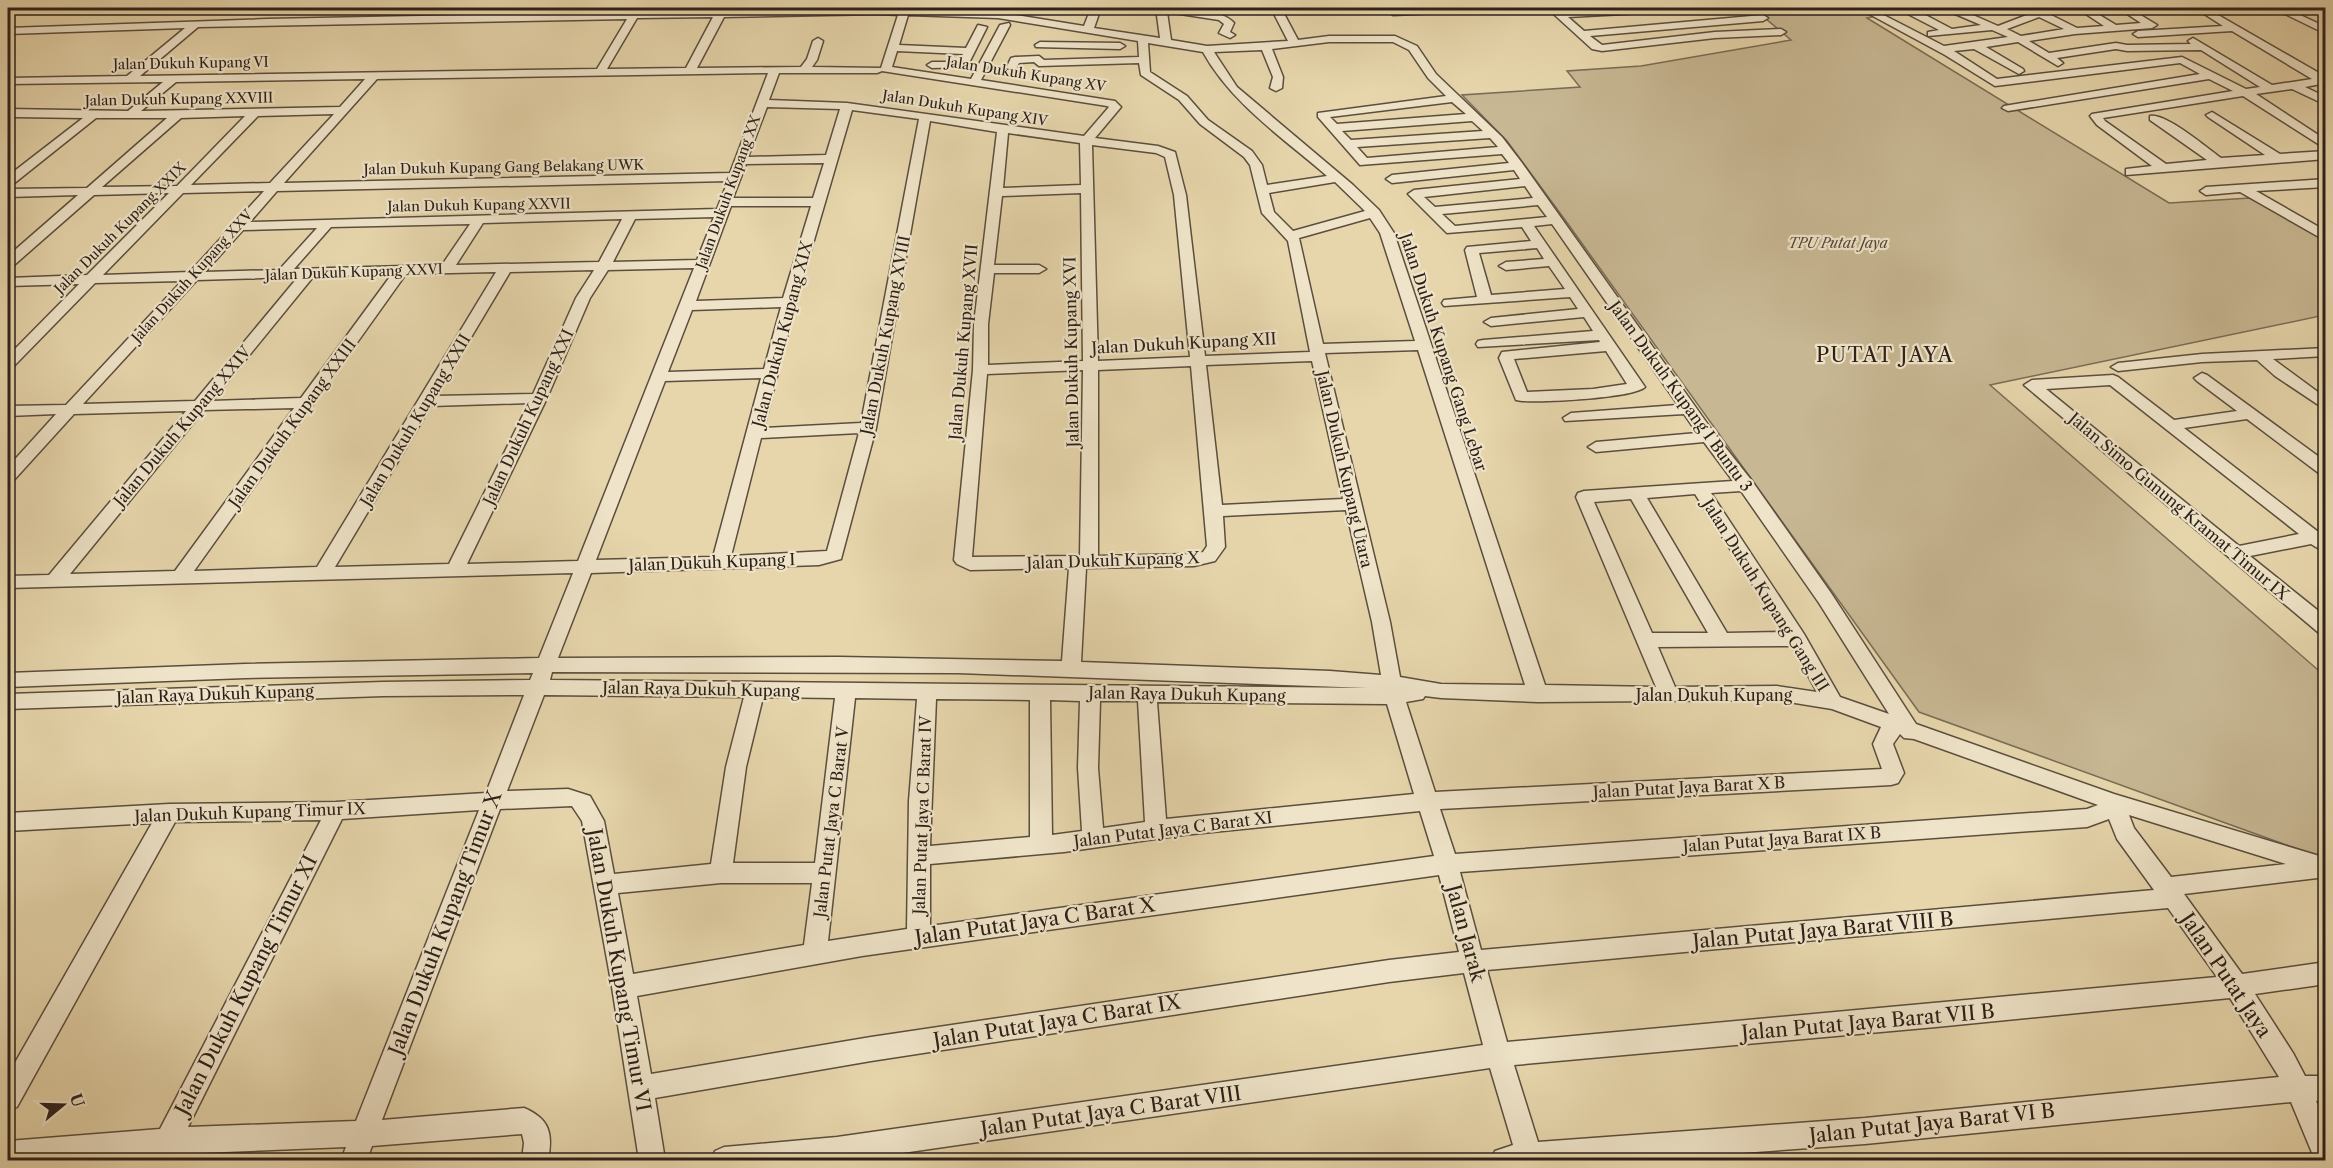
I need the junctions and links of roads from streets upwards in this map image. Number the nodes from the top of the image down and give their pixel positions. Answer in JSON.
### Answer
{"nodes":[{"id":1,"x":1096,"y":8,"type":"edge"},
{"id":2,"x":1162,"y":8,"type":"edge"},
{"id":3,"x":1276,"y":8,"type":"edge"},
{"id":4,"x":1385,"y":8,"type":"edge"},
{"id":5,"x":1486,"y":8,"type":"edge"},
{"id":6,"x":1680,"y":8,"type":"edge"},
{"id":7,"x":1750,"y":8,"type":"edge"},
{"id":8,"x":1863,"y":8,"type":"edge"},
{"id":9,"x":1950,"y":8,"type":"edge"},
{"id":10,"x":2082,"y":8,"type":"edge"},
{"id":11,"x":2123,"y":8,"type":"edge"},
{"id":12,"x":2200,"y":8,"type":"edge"},
{"id":13,"x":2278,"y":8,"type":"edge"},
{"id":14,"x":1636,"y":10,"type":"junction"},
{"id":15,"x":2035,"y":10,"type":"edge"},
{"id":16,"x":1211,"y":11,"type":"edge"},
{"id":17,"x":1555,"y":11,"type":"edge"},
{"id":18,"x":1910,"y":11,"type":"dead end"},
{"id":19,"x":278,"y":12,"type":"dead end"},
{"id":20,"x":636,"y":12,"type":"edge"},
{"id":21,"x":904,"y":12,"type":"junction"},
{"id":22,"x":720,"y":14,"type":"junction"},
{"id":23,"x":1001,"y":16,"type":"edge"},
{"id":24,"x":1764,"y":18,"type":"junction"},
{"id":25,"x":267,"y":22,"type":"junction"},
{"id":26,"x":1043,"y":23,"type":"junction"},
{"id":27,"x":195,"y":25,"type":"junction"},
{"id":28,"x":2151,"y":25,"type":"junction"},
{"id":29,"x":1653,"y":26,"type":"junction"},
{"id":30,"x":982,"y":27,"type":"dead end"},
{"id":31,"x":2113,"y":27,"type":"junction"},
{"id":32,"x":1997,"y":28,"type":"junction"},
{"id":33,"x":2099,"y":28,"type":"junction"},
{"id":34,"x":2236,"y":28,"type":"junction"},
{"id":35,"x":1088,"y":30,"type":"junction"},
{"id":36,"x":8,"y":31,"type":"edge"},
{"id":37,"x":2075,"y":31,"type":"junction"},
{"id":38,"x":2325,"y":31,"type":"edge"},
{"id":39,"x":1951,"y":32,"type":"junction"},
{"id":40,"x":2163,"y":32,"type":"junction"},
{"id":41,"x":2180,"y":32,"type":"junction"},
{"id":42,"x":1581,"y":34,"type":"junction"},
{"id":43,"x":1932,"y":34,"type":"dead end"},
{"id":44,"x":1230,"y":35,"type":"dead end"},
{"id":45,"x":2018,"y":38,"type":"junction"},
{"id":46,"x":1143,"y":40,"type":"junction"},
{"id":47,"x":1669,"y":40,"type":"junction"},
{"id":48,"x":818,"y":41,"type":"dead end"},
{"id":49,"x":1308,"y":41,"type":"junction"},
{"id":50,"x":1166,"y":43,"type":"junction"},
{"id":51,"x":1294,"y":43,"type":"junction"},
{"id":52,"x":1040,"y":45,"type":"junction"},
{"id":53,"x":1975,"y":45,"type":"junction"},
{"id":54,"x":1120,"y":46,"type":"dead end"},
{"id":55,"x":1266,"y":47,"type":"junction"},
{"id":56,"x":2201,"y":47,"type":"junction"},
{"id":57,"x":893,"y":48,"type":"junction"},
{"id":58,"x":1207,"y":49,"type":"junction"},
{"id":59,"x":1941,"y":50,"type":"junction"},
{"id":60,"x":971,"y":51,"type":"junction"},
{"id":61,"x":1317,"y":54,"type":"dead end"},
{"id":62,"x":2048,"y":56,"type":"junction"},
{"id":63,"x":1144,"y":60,"type":"junction"},
{"id":64,"x":1039,"y":61,"type":"junction"},
{"id":65,"x":883,"y":67,"type":"junction"},
{"id":66,"x":775,"y":70,"type":"junction"},
{"id":67,"x":602,"y":71,"type":"junction"},
{"id":68,"x":690,"y":71,"type":"junction"},
{"id":69,"x":803,"y":71,"type":"junction"},
{"id":70,"x":2019,"y":71,"type":"dead end"},
{"id":71,"x":1009,"y":73,"type":"dead end"},
{"id":72,"x":2076,"y":73,"type":"junction"},
{"id":73,"x":375,"y":75,"type":"junction"},
{"id":74,"x":2211,"y":75,"type":"junction"},
{"id":75,"x":174,"y":78,"type":"junction"},
{"id":76,"x":130,"y":79,"type":"junction"},
{"id":77,"x":2324,"y":80,"type":"edge"},
{"id":78,"x":8,"y":81,"type":"edge"},
{"id":79,"x":975,"y":81,"type":"junction"},
{"id":80,"x":2294,"y":85,"type":"junction"},
{"id":81,"x":1276,"y":88,"type":"dead end"},
{"id":82,"x":2271,"y":89,"type":"junction"},
{"id":83,"x":1036,"y":90,"type":"junction"},
{"id":84,"x":2244,"y":92,"type":"junction"},
{"id":85,"x":1455,"y":98,"type":"junction"},
{"id":86,"x":2325,"y":102,"type":"edge"},
{"id":87,"x":762,"y":103,"type":"junction"},
{"id":88,"x":847,"y":106,"type":"junction"},
{"id":89,"x":2008,"y":108,"type":"dead end"},
{"id":90,"x":343,"y":110,"type":"junction"},
{"id":91,"x":254,"y":114,"type":"junction"},
{"id":92,"x":178,"y":115,"type":"junction"},
{"id":93,"x":2212,"y":115,"type":"dead end"},
{"id":94,"x":10,"y":116,"type":"edge"},
{"id":95,"x":92,"y":116,"type":"junction"},
{"id":96,"x":129,"y":116,"type":"junction"},
{"id":97,"x":1475,"y":117,"type":"junction"},
{"id":98,"x":925,"y":118,"type":"junction"},
{"id":99,"x":2154,"y":118,"type":"dead end"},
{"id":100,"x":1333,"y":128,"type":"junction"},
{"id":101,"x":1003,"y":129,"type":"junction"},
{"id":102,"x":1493,"y":134,"type":"junction"},
{"id":103,"x":1086,"y":141,"type":"junction"},
{"id":104,"x":1349,"y":144,"type":"junction"},
{"id":105,"x":2325,"y":146,"type":"edge"},
{"id":106,"x":1506,"y":150,"type":"junction"},
{"id":107,"x":1163,"y":151,"type":"joint"},
{"id":108,"x":2325,"y":155,"type":"edge"},
{"id":109,"x":2277,"y":158,"type":"junction"},
{"id":110,"x":830,"y":159,"type":"junction"},
{"id":111,"x":740,"y":161,"type":"junction"},
{"id":112,"x":2217,"y":162,"type":"junction"},
{"id":113,"x":1518,"y":166,"type":"junction"},
{"id":114,"x":2163,"y":168,"type":"junction"},
{"id":115,"x":2130,"y":172,"type":"dead end"},
{"id":116,"x":734,"y":177,"type":"junction"},
{"id":117,"x":1337,"y":178,"type":"junction"},
{"id":118,"x":1392,"y":179,"type":"dead end"},
{"id":119,"x":8,"y":182,"type":"edge"},
{"id":120,"x":1529,"y":182,"type":"junction"},
{"id":121,"x":2325,"y":183,"type":"edge"},
{"id":122,"x":274,"y":186,"type":"junction"},
{"id":123,"x":183,"y":188,"type":"junction"},
{"id":124,"x":1088,"y":189,"type":"junction"},
{"id":125,"x":2243,"y":189,"type":"junction"},
{"id":126,"x":1262,"y":190,"type":"junction"},
{"id":127,"x":91,"y":191,"type":"junction"},
{"id":128,"x":2206,"y":191,"type":"dead end"},
{"id":129,"x":994,"y":192,"type":"junction"},
{"id":130,"x":8,"y":193,"type":"edge"},
{"id":131,"x":818,"y":201,"type":"junction"},
{"id":132,"x":1542,"y":201,"type":"junction"},
{"id":133,"x":723,"y":208,"type":"junction"},
{"id":134,"x":1433,"y":212,"type":"junction"},
{"id":135,"x":1374,"y":213,"type":"junction"},
{"id":136,"x":630,"y":217,"type":"junction"},
{"id":137,"x":479,"y":220,"type":"junction"},
{"id":138,"x":1556,"y":220,"type":"junction"},
{"id":139,"x":1526,"y":223,"type":"junction"},
{"id":140,"x":327,"y":224,"type":"junction"},
{"id":141,"x":2325,"y":225,"type":"edge"},
{"id":142,"x":237,"y":226,"type":"junction"},
{"id":143,"x":2307,"y":226,"type":"junction"},
{"id":144,"x":1290,"y":234,"type":"junction"},
{"id":145,"x":2325,"y":237,"type":"edge"},
{"id":146,"x":1540,"y":244,"type":"junction"},
{"id":147,"x":1552,"y":262,"type":"junction"},
{"id":148,"x":8,"y":263,"type":"edge"},
{"id":149,"x":701,"y":264,"type":"junction"},
{"id":150,"x":604,"y":266,"type":"junction"},
{"id":151,"x":1506,"y":266,"type":"dead end"},
{"id":152,"x":507,"y":267,"type":"junction"},
{"id":153,"x":446,"y":269,"type":"junction"},
{"id":154,"x":988,"y":269,"type":"junction"},
{"id":155,"x":1039,"y":269,"type":"dead end"},
{"id":156,"x":402,"y":270,"type":"junction"},
{"id":157,"x":310,"y":272,"type":"junction"},
{"id":158,"x":283,"y":273,"type":"junction"},
{"id":159,"x":193,"y":277,"type":"junction"},
{"id":160,"x":89,"y":280,"type":"junction"},
{"id":161,"x":8,"y":282,"type":"edge"},
{"id":162,"x":1573,"y":293,"type":"junction"},
{"id":163,"x":1486,"y":300,"type":"junction"},
{"id":164,"x":789,"y":302,"type":"junction"},
{"id":165,"x":1449,"y":303,"type":"dead end"},
{"id":166,"x":687,"y":306,"type":"junction"},
{"id":167,"x":1587,"y":313,"type":"junction"},
{"id":168,"x":1491,"y":322,"type":"dead end"},
{"id":169,"x":1605,"y":340,"type":"junction"},
{"id":170,"x":1484,"y":344,"type":"dead end"},
{"id":171,"x":1423,"y":345,"type":"junction"},
{"id":172,"x":2325,"y":352,"type":"edge"},
{"id":173,"x":1318,"y":353,"type":"junction"},
{"id":174,"x":2260,"y":355,"type":"junction"},
{"id":175,"x":1199,"y":359,"type":"junction"},
{"id":176,"x":8,"y":364,"type":"edge"},
{"id":177,"x":1091,"y":365,"type":"junction"},
{"id":178,"x":980,"y":370,"type":"junction"},
{"id":179,"x":772,"y":373,"type":"junction"},
{"id":180,"x":2116,"y":374,"type":"junction"},
{"id":181,"x":658,"y":377,"type":"junction"},
{"id":182,"x":2202,"y":378,"type":"dead end"},
{"id":183,"x":539,"y":398,"type":"junction"},
{"id":184,"x":428,"y":401,"type":"junction"},
{"id":185,"x":308,"y":403,"type":"junction"},
{"id":186,"x":198,"y":405,"type":"junction"},
{"id":187,"x":2325,"y":405,"type":"edge"},
{"id":188,"x":69,"y":409,"type":"junction"},
{"id":189,"x":1689,"y":409,"type":"junction"},
{"id":190,"x":8,"y":411,"type":"edge"},
{"id":191,"x":2250,"y":414,"type":"junction"},
{"id":192,"x":1571,"y":418,"type":"dead end"},
{"id":193,"x":2170,"y":425,"type":"junction"},
{"id":194,"x":868,"y":428,"type":"junction"},
{"id":195,"x":755,"y":433,"type":"junction"},
{"id":196,"x":1708,"y":437,"type":"junction"},
{"id":197,"x":1596,"y":447,"type":"dead end"},
{"id":198,"x":2325,"y":470,"type":"edge"},
{"id":199,"x":8,"y":476,"type":"edge"},
{"id":200,"x":1746,"y":486,"type":"junction"},
{"id":201,"x":1700,"y":489,"type":"junction"},
{"id":202,"x":1636,"y":493,"type":"junction"},
{"id":203,"x":1353,"y":504,"type":"junction"},
{"id":204,"x":1214,"y":511,"type":"junction"},
{"id":205,"x":2322,"y":540,"type":"edge"},
{"id":206,"x":837,"y":551,"type":"joint"},
{"id":207,"x":2235,"y":553,"type":"junction"},
{"id":208,"x":962,"y":558,"type":"joint"},
{"id":209,"x":1083,"y":562,"type":"junction"},
{"id":210,"x":720,"y":563,"type":"junction"},
{"id":211,"x":583,"y":567,"type":"junction"},
{"id":212,"x":455,"y":570,"type":"junction"},
{"id":213,"x":323,"y":572,"type":"junction"},
{"id":214,"x":181,"y":576,"type":"junction"},
{"id":215,"x":55,"y":580,"type":"junction"},
{"id":216,"x":8,"y":582,"type":"edge"},
{"id":217,"x":2325,"y":628,"type":"edge"},
{"id":218,"x":1721,"y":639,"type":"junction"},
{"id":219,"x":1797,"y":639,"type":"junction"},
{"id":220,"x":1647,"y":640,"type":"junction"},
{"id":221,"x":548,"y":664,"type":"junction"},
{"id":222,"x":1071,"y":669,"type":"junction"},
{"id":223,"x":1221,"y":673,"type":"junction"},
{"id":224,"x":8,"y":680,"type":"edge"},
{"id":225,"x":537,"y":687,"type":"junction"},
{"id":226,"x":846,"y":690,"type":"junction"},
{"id":227,"x":755,"y":691,"type":"junction"},
{"id":228,"x":927,"y":692,"type":"junction"},
{"id":229,"x":1090,"y":692,"type":"junction"},
{"id":230,"x":1040,"y":693,"type":"junction"},
{"id":231,"x":1147,"y":693,"type":"junction"},
{"id":232,"x":1222,"y":694,"type":"junction"},
{"id":233,"x":1538,"y":694,"type":"junction"},
{"id":234,"x":1394,"y":695,"type":"junction"},
{"id":235,"x":1670,"y":695,"type":"junction"},
{"id":236,"x":8,"y":701,"type":"edge"},
{"id":237,"x":1833,"y":702,"type":"junction"},
{"id":238,"x":1904,"y":729,"type":"junction"},
{"id":239,"x":1428,"y":801,"type":"junction"},
{"id":240,"x":492,"y":802,"type":"junction"},
{"id":241,"x":2114,"y":805,"type":"junction"},
{"id":242,"x":336,"y":811,"type":"junction"},
{"id":243,"x":169,"y":813,"type":"junction"},
{"id":244,"x":9,"y":823,"type":"edge"},
{"id":245,"x":1156,"y":830,"type":"junction"},
{"id":246,"x":1093,"y":839,"type":"junction"},
{"id":247,"x":1041,"y":845,"type":"junction"},
{"id":248,"x":918,"y":856,"type":"junction"},
{"id":249,"x":1447,"y":864,"type":"junction"},
{"id":250,"x":2323,"y":867,"type":"edge"},
{"id":251,"x":721,"y":873,"type":"junction"},
{"id":252,"x":826,"y":873,"type":"junction"},
{"id":253,"x":604,"y":885,"type":"junction"},
{"id":254,"x":2168,"y":892,"type":"junction"},
{"id":255,"x":918,"y":938,"type":"junction"},
{"id":256,"x":815,"y":954,"type":"junction"},
{"id":257,"x":1474,"y":961,"type":"junction"},
{"id":258,"x":2325,"y":973,"type":"edge"},
{"id":259,"x":2237,"y":986,"type":"junction"},
{"id":260,"x":624,"y":987,"type":"junction"},
{"id":261,"x":1498,"y":1055,"type":"junction"},
{"id":262,"x":641,"y":1088,"type":"junction"},
{"id":263,"x":2325,"y":1088,"type":"edge"},
{"id":264,"x":2299,"y":1090,"type":"junction"},
{"id":265,"x":8,"y":1098,"type":"edge"},
{"id":266,"x":363,"y":1134,"type":"junction"},
{"id":267,"x":162,"y":1151,"type":"edge"},
{"id":268,"x":8,"y":1154,"type":"edge"},
{"id":269,"x":2325,"y":1156,"type":"edge"},
{"id":270,"x":1531,"y":1158,"type":"edge"},
{"id":271,"x":354,"y":1161,"type":"edge"},
{"id":272,"x":535,"y":1161,"type":"edge"},
{"id":273,"x":652,"y":1161,"type":"edge"},
{"id":274,"x":724,"y":1161,"type":"edge"},
{"id":275,"x":1504,"y":1161,"type":"edge"}],
"edges":[{"from":1,"to":35,"type":"street"},
{"from":2,"to":16,"type":"street"},
{"from":2,"to":50,"type":"street"},
{"from":3,"to":51,"type":"street"},
{"from":4,"to":5,"type":"street"},
{"from":6,"to":14,"type":"street"},
{"from":7,"to":24,"type":"street"},
{"from":8,"to":59,"type":"street"},
{"from":9,"to":32,"type":"street"},
{"from":10,"to":31,"type":"street"},
{"from":11,"to":28,"type":"street"},
{"from":12,"to":34,"type":"street"},
{"from":13,"to":38,"type":"street"},
{"from":14,"to":17,"type":"street"},
{"from":14,"to":29,"type":"street"},
{"from":15,"to":32,"type":"street"},
{"from":15,"to":37,"type":"street"},
{"from":16,"to":44,"type":"street"},
{"from":17,"to":42,"type":"street"},
{"from":18,"to":39,"type":"street"},
{"from":19,"to":25,"type":"street"},
{"from":20,"to":22,"type":"street","name":"Jalan Dukuh Kupang I Buntu 3"},
{"from":20,"to":25,"type":"street","name":"Jalan Dukuh Kupang I Buntu 3"},
{"from":20,"to":67,"type":"street"},
{"from":21,"to":22,"type":"street","name":"Jalan Dukuh Kupang I Buntu 3"},
{"from":21,"to":23,"type":"street","name":"Jalan Dukuh Kupang I Buntu 3"},
{"from":21,"to":57,"type":"street"},
{"from":22,"to":68,"type":"street"},
{"from":23,"to":26,"type":"street","name":"Jalan Dukuh Kupang I Buntu 3"},
{"from":23,"to":79,"type":"street"},
{"from":24,"to":29,"type":"street"},
{"from":24,"to":47,"type":"street"},
{"from":25,"to":27,"type":"street","name":"Jalan Dukuh Kupang I Buntu 3"},
{"from":26,"to":35,"type":"street","name":"Jalan Dukuh Kupang I Buntu 3"},
{"from":26,"to":52,"type":"street"},
{"from":27,"to":36,"type":"street","name":"Jalan Dukuh Kupang I Buntu 3"},
{"from":27,"to":76,"type":"street"},
{"from":28,"to":31,"type":"street"},
{"from":28,"to":40,"type":"street"},
{"from":29,"to":42,"type":"street"},
{"from":29,"to":47,"type":"street"},
{"from":30,"to":60,"type":"street"},
{"from":31,"to":33,"type":"street"},
{"from":32,"to":39,"type":"street"},
{"from":32,"to":45,"type":"street"},
{"from":33,"to":37,"type":"street"},
{"from":33,"to":40,"type":"street"},
{"from":34,"to":41,"type":"street"},
{"from":34,"to":77,"type":"street"},
{"from":35,"to":46,"type":"street","name":"Jalan Dukuh Kupang I Buntu 3"},
{"from":37,"to":45,"type":"street"},
{"from":39,"to":43,"type":"street"},
{"from":40,"to":41,"type":"street"},
{"from":41,"to":56,"type":"street"},
{"from":42,"to":47,"type":"street"},
{"from":45,"to":53,"type":"street"},
{"from":45,"to":62,"type":"street"},
{"from":46,"to":50,"type":"street","name":"Jalan Dukuh Kupang I Buntu 3"},
{"from":46,"to":63,"type":"street"},
{"from":48,"to":69,"type":"street"},
{"from":49,"to":51,"type":"street","name":"Jalan Dukuh Kupang I Buntu 3"},
{"from":49,"to":61,"type":"street"},
{"from":49,"to":85,"type":"street","name":"Jalan Dukuh Kupang I Buntu 3"},
{"from":50,"to":58,"type":"street","name":"Jalan Dukuh Kupang I Buntu 3"},
{"from":51,"to":55,"type":"street","name":"Jalan Dukuh Kupang I Buntu 3"},
{"from":52,"to":54,"type":"street"},
{"from":52,"to":64,"type":"street"},
{"from":53,"to":59,"type":"street"},
{"from":53,"to":70,"type":"street"},
{"from":55,"to":58,"type":"street","name":"Jalan Dukuh Kupang I Buntu 3"},
{"from":55,"to":81,"type":"street"},
{"from":56,"to":62,"type":"street"},
{"from":56,"to":82,"type":"street"},
{"from":57,"to":60,"type":"street"},
{"from":57,"to":65,"type":"street"},
{"from":58,"to":117,"type":"street","name":"Jalan Dukuh Kupang Gang Lebar"},
{"from":59,"to":72,"type":"street"},
{"from":60,"to":65,"type":"street"},
{"from":62,"to":72,"type":"street"},
{"from":63,"to":64,"type":"street"},
{"from":63,"to":126,"type":"street"},
{"from":64,"to":71,"type":"street"},
{"from":64,"to":83,"type":"street"},
{"from":65,"to":69,"type":"street","name":"Jalan Dukuh Kupang XV"},
{"from":65,"to":79,"type":"street","name":"Jalan Dukuh Kupang XV"},
{"from":66,"to":68,"type":"street"},
{"from":66,"to":69,"type":"street","name":"Jalan Dukuh Kupang XV"},
{"from":66,"to":87,"type":"street","name":"Jalan Dukuh Kupang XX"},
{"from":67,"to":68,"type":"street"},
{"from":67,"to":73,"type":"street"},
{"from":72,"to":74,"type":"street"},
{"from":73,"to":75,"type":"street","name":"Jalan Dukuh Kupang VI"},
{"from":73,"to":90,"type":"street","name":"Jalan Dukuh Kupang XXV"},
{"from":74,"to":84,"type":"street"},
{"from":74,"to":89,"type":"street"},
{"from":75,"to":76,"type":"street","name":"Jalan Dukuh Kupang VI"},
{"from":75,"to":96,"type":"street"},
{"from":76,"to":78,"type":"street","name":"Jalan Dukuh Kupang VI"},
{"from":77,"to":80,"type":"street"},
{"from":79,"to":83,"type":"street","name":"Jalan Dukuh Kupang XV"},
{"from":80,"to":82,"type":"street"},
{"from":80,"to":86,"type":"street"},
{"from":82,"to":84,"type":"street"},
{"from":83,"to":103,"type":"street","name":"Jalan Dukuh Kupang XV"},
{"from":84,"to":105,"type":"street"},
{"from":84,"to":114,"type":"street"},
{"from":85,"to":97,"type":"street","name":"Jalan Dukuh Kupang I Buntu 3"},
{"from":85,"to":100,"type":"street"},
{"from":87,"to":88,"type":"street","name":"Jalan Dukuh Kupang XIV"},
{"from":87,"to":111,"type":"street","name":"Jalan Dukuh Kupang XX"},
{"from":88,"to":98,"type":"street","name":"Jalan Dukuh Kupang XIV"},
{"from":88,"to":110,"type":"street","name":"Jalan Dukuh Kupang XIX"},
{"from":90,"to":91,"type":"street","name":"Jalan Dukuh Kupang XXVIII"},
{"from":90,"to":122,"type":"street","name":"Jalan Dukuh Kupang XXV"},
{"from":91,"to":92,"type":"street","name":"Jalan Dukuh Kupang XXVIII"},
{"from":91,"to":123,"type":"street","name":"Jalan Dukuh Kupang XXIX"},
{"from":92,"to":96,"type":"street","name":"Jalan Dukuh Kupang XXVIII"},
{"from":92,"to":127,"type":"street"},
{"from":93,"to":109,"type":"street"},
{"from":94,"to":95,"type":"street","name":"Jalan Dukuh Kupang XXVIII"},
{"from":95,"to":96,"type":"street","name":"Jalan Dukuh Kupang XXVIII"},
{"from":95,"to":119,"type":"street"},
{"from":97,"to":100,"type":"street"},
{"from":97,"to":102,"type":"street","name":"Jalan Dukuh Kupang I Buntu 3"},
{"from":98,"to":101,"type":"street","name":"Jalan Dukuh Kupang XIV"},
{"from":98,"to":194,"type":"street","name":"Jalan Dukuh Kupang XVIII"},
{"from":99,"to":112,"type":"street"},
{"from":100,"to":104,"type":"street"},
{"from":101,"to":103,"type":"street","name":"Jalan Dukuh Kupang XIV"},
{"from":101,"to":129,"type":"street","name":"Jalan Dukuh Kupang XVII"},
{"from":102,"to":104,"type":"street"},
{"from":102,"to":106,"type":"street","name":"Jalan Dukuh Kupang I Buntu 3"},
{"from":103,"to":107,"type":"street","name":"Jalan Dukuh Kupang XIV"},
{"from":103,"to":124,"type":"street","name":"Jalan Dukuh Kupang XVI"},
{"from":104,"to":106,"type":"street"},
{"from":106,"to":113,"type":"street","name":"Jalan Dukuh Kupang I Buntu 3"},
{"from":107,"to":175,"type":"street","name":"Jalan Dukuh Kupang X"},
{"from":108,"to":109,"type":"street"},
{"from":109,"to":112,"type":"street"},
{"from":110,"to":111,"type":"street"},
{"from":110,"to":131,"type":"street","name":"Jalan Dukuh Kupang XIX"},
{"from":111,"to":116,"type":"street","name":"Jalan Dukuh Kupang XX"},
{"from":112,"to":114,"type":"street"},
{"from":113,"to":118,"type":"street"},
{"from":113,"to":120,"type":"street","name":"Jalan Dukuh Kupang I Buntu 3"},
{"from":114,"to":115,"type":"street"},
{"from":116,"to":122,"type":"street","name":"Jalan Dukuh Kupang Gang Belakang UWK"},
{"from":116,"to":133,"type":"street","name":"Jalan Dukuh Kupang XX"},
{"from":117,"to":126,"type":"street"},
{"from":117,"to":135,"type":"street","name":"Jalan Dukuh Kupang Gang Lebar"},
{"from":120,"to":132,"type":"street","name":"Jalan Dukuh Kupang I Buntu 3"},
{"from":120,"to":134,"type":"street"},
{"from":121,"to":125,"type":"street"},
{"from":122,"to":123,"type":"street","name":"Jalan Dukuh Kupang Gang Belakang UWK"},
{"from":122,"to":142,"type":"street","name":"Jalan Dukuh Kupang XXV"},
{"from":123,"to":127,"type":"street","name":"Jalan Dukuh Kupang Gang Belakang UWK"},
{"from":123,"to":160,"type":"street","name":"Jalan Dukuh Kupang XXIX"},
{"from":124,"to":129,"type":"street"},
{"from":124,"to":177,"type":"street","name":"Jalan Dukuh Kupang XVI"},
{"from":125,"to":128,"type":"street"},
{"from":125,"to":143,"type":"street"},
{"from":126,"to":144,"type":"street"},
{"from":127,"to":130,"type":"street","name":"Jalan Dukuh Kupang Gang Belakang UWK"},
{"from":127,"to":148,"type":"street"},
{"from":129,"to":154,"type":"street","name":"Jalan Dukuh Kupang XVII"},
{"from":131,"to":133,"type":"street","name":"Jalan Dukuh Kupang XXVII"},
{"from":131,"to":164,"type":"street","name":"Jalan Dukuh Kupang XIX"},
{"from":132,"to":134,"type":"street"},
{"from":132,"to":138,"type":"street","name":"Jalan Dukuh Kupang I Buntu 3"},
{"from":133,"to":136,"type":"street","name":"Jalan Dukuh Kupang XXVII"},
{"from":133,"to":149,"type":"street","name":"Jalan Dukuh Kupang XX"},
{"from":134,"to":139,"type":"street"},
{"from":135,"to":144,"type":"street"},
{"from":135,"to":171,"type":"street","name":"Jalan Dukuh Kupang Gang Lebar"},
{"from":136,"to":137,"type":"street","name":"Jalan Dukuh Kupang XXVII"},
{"from":136,"to":150,"type":"street","name":"Jalan Dukuh Kupang XXI"},
{"from":137,"to":140,"type":"street","name":"Jalan Dukuh Kupang XXVII"},
{"from":137,"to":153,"type":"street"},
{"from":138,"to":139,"type":"street"},
{"from":138,"to":189,"type":"street","name":"Jalan Dukuh Kupang I Buntu 3"},
{"from":139,"to":146,"type":"street"},
{"from":140,"to":142,"type":"street","name":"Jalan Dukuh Kupang XXVII"},
{"from":140,"to":158,"type":"street"},
{"from":141,"to":143,"type":"street"},
{"from":142,"to":159,"type":"street","name":"Jalan Dukuh Kupang XXV"},
{"from":143,"to":145,"type":"street"},
{"from":144,"to":173,"type":"street","name":"Jalan Dukuh Kupang Utara"},
{"from":146,"to":147,"type":"street"},
{"from":146,"to":163,"type":"street"},
{"from":147,"to":151,"type":"street"},
{"from":147,"to":162,"type":"street"},
{"from":149,"to":150,"type":"street","name":"Jalan Dukuh Kupang XXVI"},
{"from":149,"to":166,"type":"street","name":"Jalan Dukuh Kupang XX"},
{"from":150,"to":152,"type":"street","name":"Jalan Dukuh Kupang XXVI"},
{"from":150,"to":183,"type":"street","name":"Jalan Dukuh Kupang XXI"},
{"from":152,"to":153,"type":"street","name":"Jalan Dukuh Kupang XXVI"},
{"from":152,"to":184,"type":"street","name":"Jalan Dukuh Kupang XXII"},
{"from":153,"to":156,"type":"street","name":"Jalan Dukuh Kupang XXVI"},
{"from":154,"to":155,"type":"street"},
{"from":154,"to":178,"type":"street","name":"Jalan Dukuh Kupang XVII"},
{"from":156,"to":157,"type":"street","name":"Jalan Dukuh Kupang XXVI"},
{"from":156,"to":185,"type":"street","name":"Jalan Dukuh Kupang XXIII"},
{"from":157,"to":158,"type":"street","name":"Jalan Dukuh Kupang XXVI"},
{"from":157,"to":186,"type":"street","name":"Jalan Dukuh Kupang XXIV"},
{"from":158,"to":159,"type":"street","name":"Jalan Dukuh Kupang XXVI"},
{"from":159,"to":160,"type":"street","name":"Jalan Dukuh Kupang XXVI"},
{"from":159,"to":188,"type":"street","name":"Jalan Dukuh Kupang XXV"},
{"from":160,"to":161,"type":"street","name":"Jalan Dukuh Kupang XXVI"},
{"from":160,"to":176,"type":"street","name":"Jalan Dukuh Kupang XXIX"},
{"from":162,"to":163,"type":"street"},
{"from":162,"to":167,"type":"street"},
{"from":163,"to":165,"type":"street"},
{"from":164,"to":166,"type":"street"},
{"from":164,"to":179,"type":"street","name":"Jalan Dukuh Kupang XIX"},
{"from":166,"to":181,"type":"street","name":"Jalan Dukuh Kupang XX"},
{"from":167,"to":168,"type":"street"},
{"from":167,"to":169,"type":"street"},
{"from":169,"to":169,"type":"street"},
{"from":169,"to":170,"type":"street"},
{"from":171,"to":173,"type":"street","name":"Jalan Dukuh Kupang XII"},
{"from":171,"to":233,"type":"street","name":"Jalan Dukuh Kupang Gang Lebar"},
{"from":172,"to":174,"type":"street"},
{"from":173,"to":175,"type":"street","name":"Jalan Dukuh Kupang XII"},
{"from":173,"to":203,"type":"street","name":"Jalan Dukuh Kupang Utara"},
{"from":174,"to":180,"type":"street"},
{"from":174,"to":187,"type":"street"},
{"from":175,"to":177,"type":"street","name":"Jalan Dukuh Kupang XII"},
{"from":175,"to":204,"type":"street","name":"Jalan Dukuh Kupang X"},
{"from":177,"to":178,"type":"street","name":"Jalan Dukuh Kupang XII"},
{"from":177,"to":209,"type":"street","name":"Jalan Dukuh Kupang XVI"},
{"from":178,"to":208,"type":"street","name":"Jalan Dukuh Kupang XVII"},
{"from":179,"to":181,"type":"street"},
{"from":179,"to":195,"type":"street","name":"Jalan Dukuh Kupang XIX"},
{"from":180,"to":193,"type":"street"},
{"from":180,"to":207,"type":"street","name":"Jalan Simo Gunung Kramat Timur IX"},
{"from":181,"to":211,"type":"street","name":"Jalan Dukuh Kupang XX"},
{"from":182,"to":191,"type":"street"},
{"from":183,"to":184,"type":"street"},
{"from":183,"to":212,"type":"street","name":"Jalan Dukuh Kupang XXI"},
{"from":184,"to":213,"type":"street","name":"Jalan Dukuh Kupang XXII"},
{"from":185,"to":186,"type":"street"},
{"from":185,"to":214,"type":"street","name":"Jalan Dukuh Kupang XXIII"},
{"from":186,"to":188,"type":"street"},
{"from":186,"to":215,"type":"street","name":"Jalan Dukuh Kupang XXIV"},
{"from":188,"to":190,"type":"street"},
{"from":188,"to":199,"type":"street","name":"Jalan Dukuh Kupang XXV"},
{"from":189,"to":192,"type":"street"},
{"from":189,"to":196,"type":"street","name":"Jalan Dukuh Kupang I Buntu 3"},
{"from":191,"to":193,"type":"street"},
{"from":191,"to":198,"type":"street"},
{"from":193,"to":205,"type":"street"},
{"from":194,"to":195,"type":"street"},
{"from":194,"to":206,"type":"street","name":"Jalan Dukuh Kupang XVIII"},
{"from":195,"to":210,"type":"street","name":"Jalan Dukuh Kupang XIX"},
{"from":196,"to":197,"type":"street"},
{"from":196,"to":200,"type":"street","name":"Jalan Dukuh Kupang I Buntu 3"},
{"from":200,"to":201,"type":"street"},
{"from":200,"to":238,"type":"street","name":"Jalan Dukuh Kupang I Buntu 3"},
{"from":201,"to":202,"type":"street"},
{"from":201,"to":219,"type":"street","name":"Jalan Dukuh Kupang Gang III"},
{"from":202,"to":218,"type":"street"},
{"from":202,"to":220,"type":"street"},
{"from":203,"to":204,"type":"street"},
{"from":203,"to":234,"type":"street","name":"Jalan Dukuh Kupang Utara"},
{"from":204,"to":209,"type":"street","name":"Jalan Dukuh Kupang X"},
{"from":205,"to":207,"type":"street"},
{"from":206,"to":210,"type":"street","name":"Jalan Dukuh Kupang I"},
{"from":207,"to":217,"type":"street","name":"Jalan Simo Gunung Kramat Timur IX"},
{"from":208,"to":209,"type":"street","name":"Jalan Dukuh Kupang X"},
{"from":209,"to":222,"type":"street","name":"Jalan Dukuh Kupang XVI"},
{"from":210,"to":211,"type":"street","name":"Jalan Dukuh Kupang I"},
{"from":211,"to":212,"type":"street","name":"Jalan Dukuh Kupang I"},
{"from":211,"to":221,"type":"street","name":"Jalan Dukuh Kupang XX"},
{"from":212,"to":213,"type":"street","name":"Jalan Dukuh Kupang I"},
{"from":213,"to":214,"type":"street","name":"Jalan Dukuh Kupang I"},
{"from":214,"to":215,"type":"street","name":"Jalan Dukuh Kupang I"},
{"from":215,"to":216,"type":"street","name":"Jalan Dukuh Kupang I"},
{"from":218,"to":219,"type":"street"},
{"from":218,"to":220,"type":"street"},
{"from":219,"to":237,"type":"street","name":"Jalan Dukuh Kupang Gang III"},
{"from":220,"to":235,"type":"street"},
{"from":221,"to":222,"type":"street","name":"Jalan Raya Dukuh Kupang"},
{"from":221,"to":224,"type":"street","name":"Jalan Raya Dukuh Kupang"},
{"from":221,"to":225,"type":"street","name":"Jalan Dukuh Kupang XX"},
{"from":222,"to":223,"type":"street","name":"Jalan Raya Dukuh Kupang"},
{"from":223,"to":232,"type":"street"},
{"from":223,"to":234,"type":"street","name":"Jalan Raya Dukuh Kupang"},
{"from":225,"to":227,"type":"street","name":"Jalan Raya Dukuh Kupang"},
{"from":225,"to":236,"type":"street","name":"Jalan Raya Dukuh Kupang"},
{"from":225,"to":240,"type":"street","name":"Jalan Dukuh Kupang Timur X"},
{"from":226,"to":227,"type":"street","name":"Jalan Raya Dukuh Kupang"},
{"from":226,"to":228,"type":"street","name":"Jalan Raya Dukuh Kupang"},
{"from":226,"to":252,"type":"street","name":"Jalan Putat Jaya C Barat V"},
{"from":227,"to":251,"type":"street"},
{"from":228,"to":230,"type":"street","name":"Jalan Raya Dukuh Kupang"},
{"from":228,"to":248,"type":"street","name":"Jalan Putat Jaya C Barat IV"},
{"from":229,"to":230,"type":"street","name":"Jalan Raya Dukuh Kupang"},
{"from":229,"to":231,"type":"street","name":"Jalan Raya Dukuh Kupang"},
{"from":229,"to":246,"type":"street"},
{"from":230,"to":247,"type":"street"},
{"from":231,"to":232,"type":"street","name":"Jalan Raya Dukuh Kupang"},
{"from":231,"to":245,"type":"street"},
{"from":232,"to":234,"type":"street","name":"Jalan Raya Dukuh Kupang"},
{"from":233,"to":234,"type":"street","name":"Jalan Dukuh Kupang"},
{"from":233,"to":235,"type":"street","name":"Jalan Dukuh Kupang"},
{"from":234,"to":239,"type":"street","name":"Jalan Jarak"},
{"from":235,"to":237,"type":"street","name":"Jalan Dukuh Kupang"},
{"from":237,"to":238,"type":"street","name":"Jalan Dukuh Kupang"},
{"from":238,"to":239,"type":"street","name":"Jalan Putat Jaya Barat X B"},
{"from":238,"to":241,"type":"street","name":"Jalan Dukuh Kupang"},
{"from":239,"to":245,"type":"street","name":"Jalan Putat Jaya C Barat XI"},
{"from":239,"to":249,"type":"street","name":"Jalan Jarak"},
{"from":240,"to":242,"type":"street","name":"Jalan Dukuh Kupang Timur IX"},
{"from":240,"to":253,"type":"street","name":"Jalan Dukuh Kupang Timur VI"},
{"from":240,"to":266,"type":"street","name":"Jalan Dukuh Kupang Timur X"},
{"from":241,"to":249,"type":"street","name":"Jalan Putat Jaya Barat IX B"},
{"from":241,"to":250,"type":"street","name":"Jalan Dukuh Kupang"},
{"from":241,"to":254,"type":"street","name":"Jalan Putat Jaya"},
{"from":242,"to":243,"type":"street","name":"Jalan Dukuh Kupang Timur IX"},
{"from":242,"to":267,"type":"street","name":"Jalan Dukuh Kupang Timur XI"},
{"from":243,"to":244,"type":"street","name":"Jalan Dukuh Kupang Timur IX"},
{"from":243,"to":265,"type":"street"},
{"from":245,"to":246,"type":"street","name":"Jalan Putat Jaya C Barat XI"},
{"from":246,"to":247,"type":"street","name":"Jalan Putat Jaya C Barat XI"},
{"from":247,"to":248,"type":"street","name":"Jalan Putat Jaya C Barat XI"},
{"from":248,"to":255,"type":"street","name":"Jalan Putat Jaya C Barat IV"},
{"from":249,"to":255,"type":"street","name":"Jalan Putat Jaya C Barat X"},
{"from":249,"to":257,"type":"street","name":"Jalan Jarak"},
{"from":250,"to":254,"type":"street","name":"Jalan Putat Jaya Barat VIII B"},
{"from":251,"to":252,"type":"street"},
{"from":251,"to":253,"type":"street"},
{"from":252,"to":256,"type":"street","name":"Jalan Putat Jaya C Barat V"},
{"from":253,"to":260,"type":"street","name":"Jalan Dukuh Kupang Timur VI"},
{"from":254,"to":257,"type":"street","name":"Jalan Putat Jaya Barat VIII B"},
{"from":254,"to":259,"type":"street","name":"Jalan Putat Jaya"},
{"from":255,"to":256,"type":"street","name":"Jalan Putat Jaya C Barat X"},
{"from":256,"to":260,"type":"street","name":"Jalan Putat Jaya C Barat X"},
{"from":257,"to":261,"type":"street","name":"Jalan Jarak"},
{"from":257,"to":262,"type":"street","name":"Jalan Putat Jaya C Barat IX"},
{"from":258,"to":259,"type":"street","name":"Jalan Putat Jaya Barat VII B"},
{"from":259,"to":261,"type":"street","name":"Jalan Putat Jaya Barat VII B"},
{"from":259,"to":264,"type":"street","name":"Jalan Putat Jaya"},
{"from":260,"to":262,"type":"street","name":"Jalan Dukuh Kupang Timur VI"},
{"from":261,"to":270,"type":"street","name":"Jalan Jarak"},
{"from":261,"to":274,"type":"street","name":"Jalan Putat Jaya C Barat VIII"},
{"from":262,"to":273,"type":"street","name":"Jalan Dukuh Kupang Timur VI"},
{"from":263,"to":264,"type":"street","name":"Jalan Putat Jaya Barat VI B"},
{"from":264,"to":269,"type":"street","name":"Jalan Putat Jaya"},
{"from":264,"to":270,"type":"street","name":"Jalan Putat Jaya Barat VI B"},
{"from":266,"to":267,"type":"street"},
{"from":266,"to":271,"type":"street","name":"Jalan Dukuh Kupang Timur X"},
{"from":266,"to":272,"type":"street"},
{"from":267,"to":268,"type":"street"},
{"from":270,"to":275,"type":"street","name":"Jalan Putat Jaya Barat VI B"}]}
